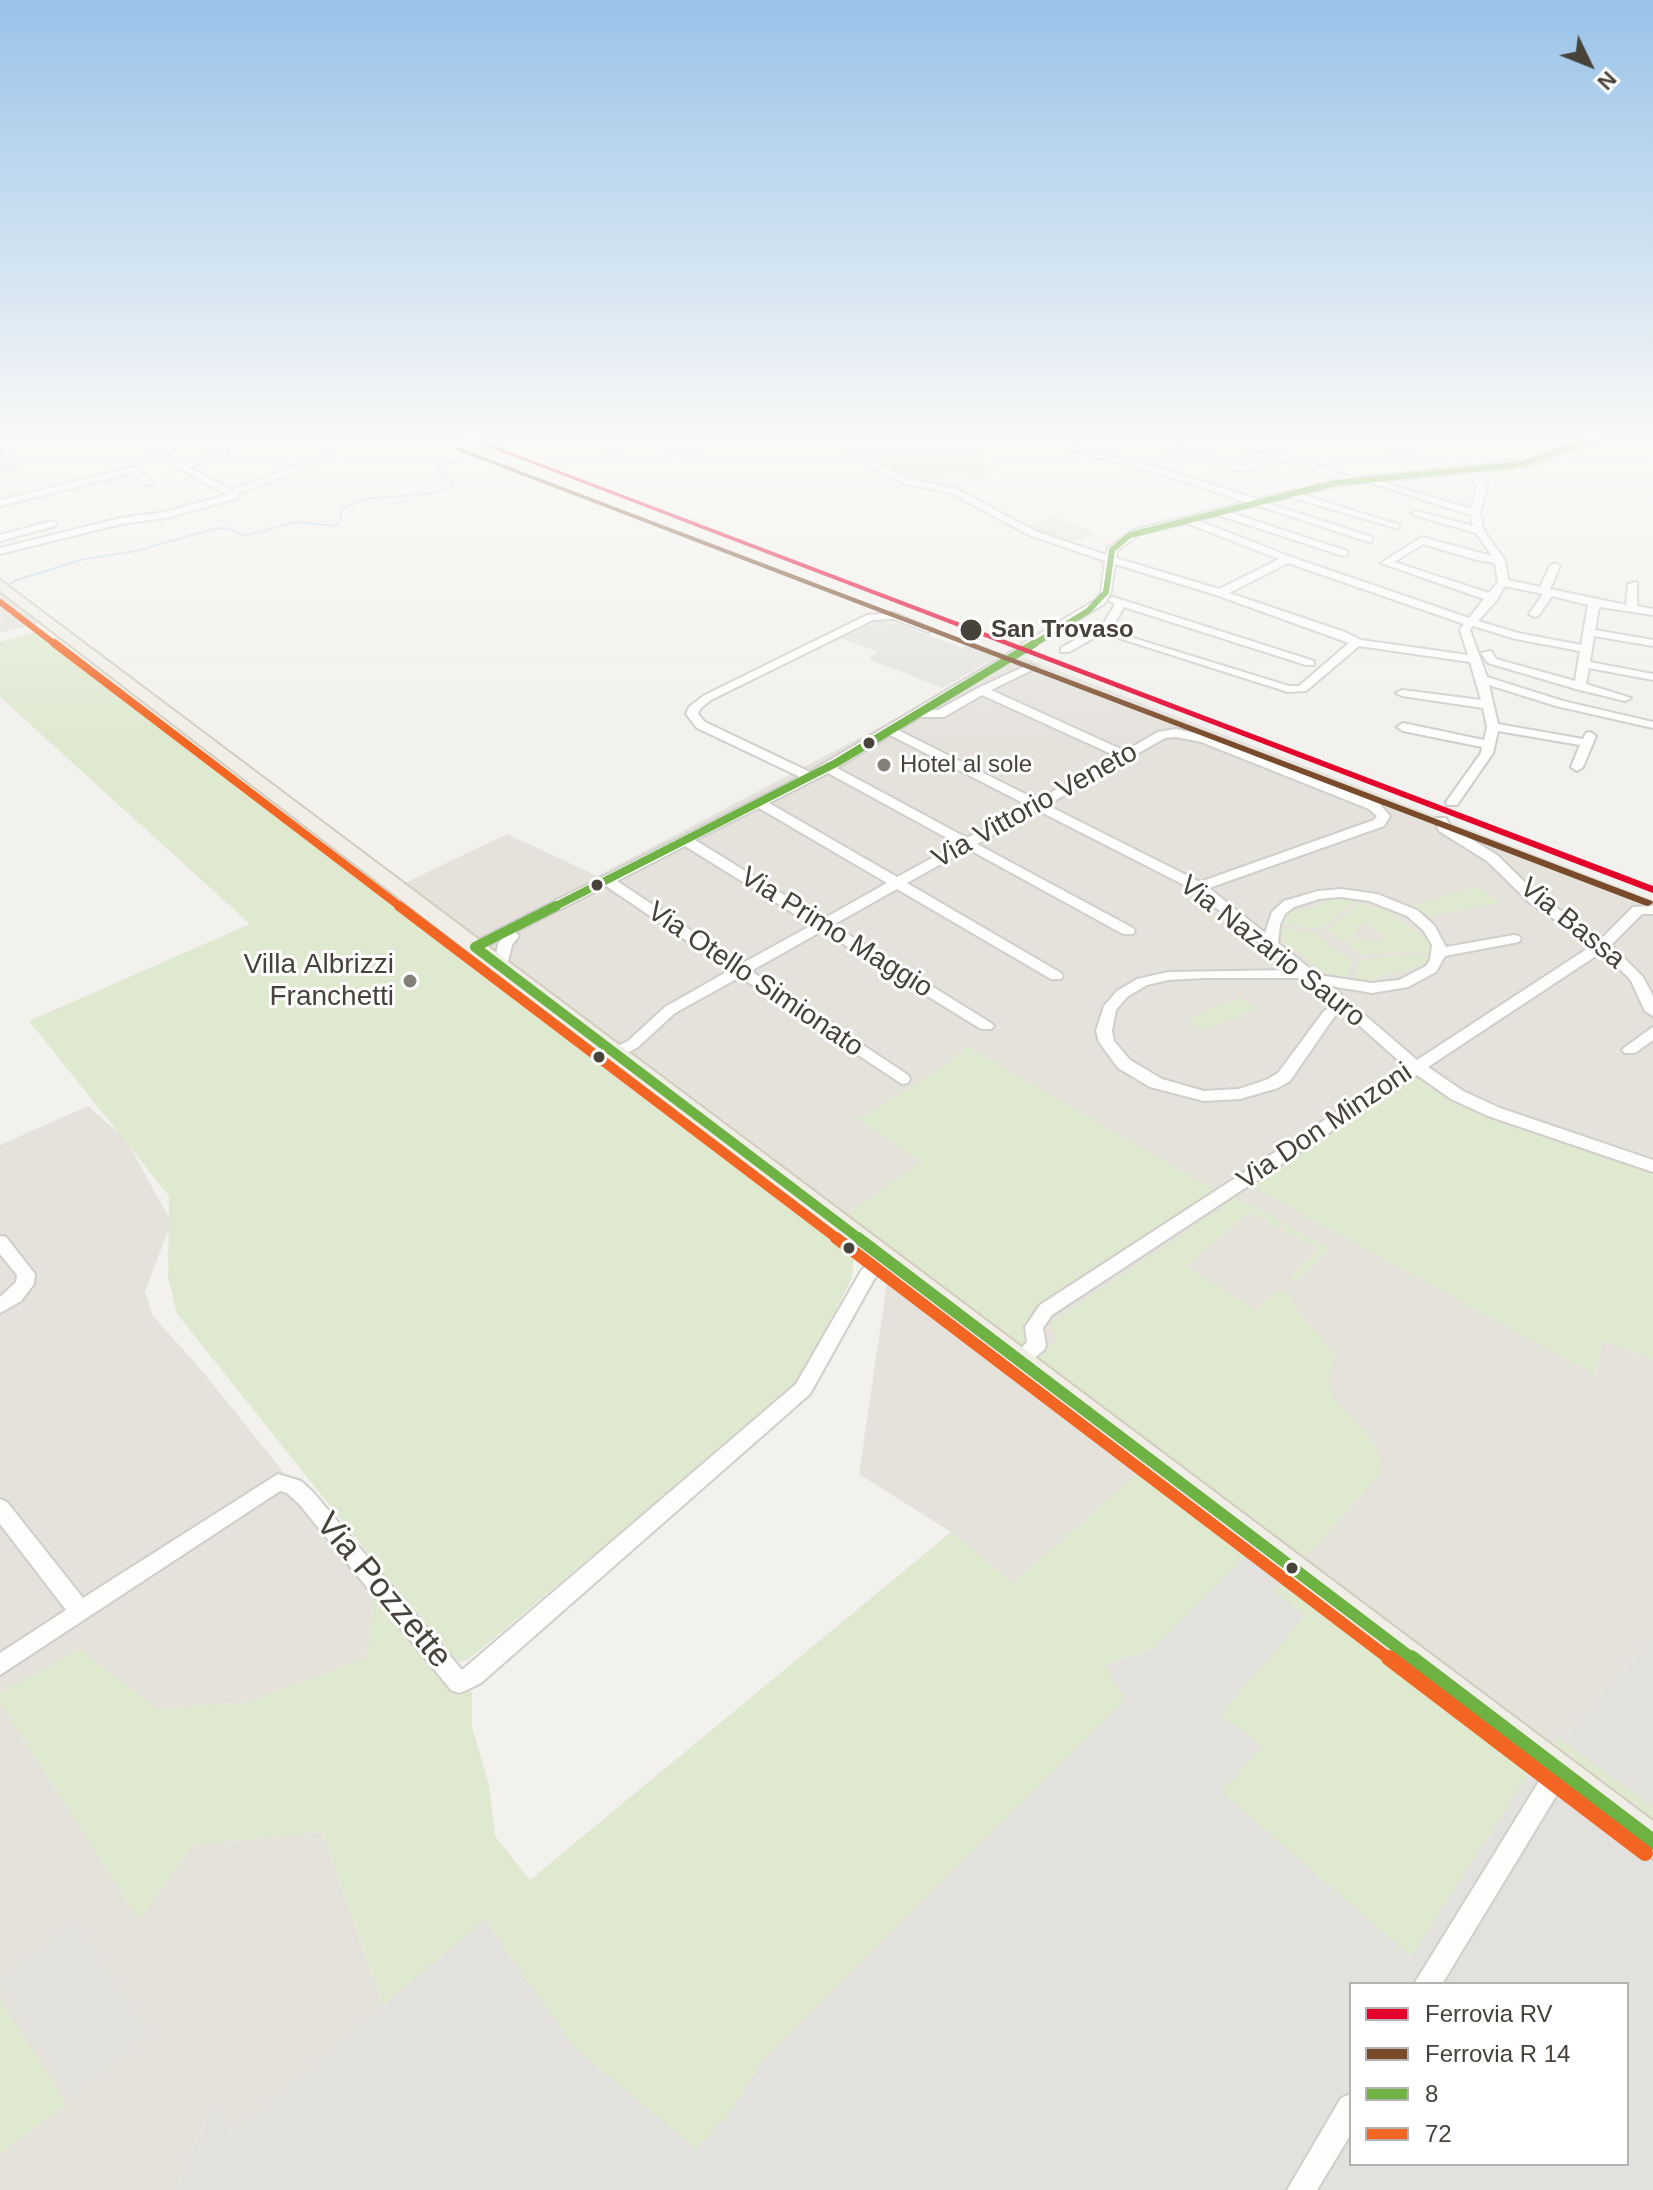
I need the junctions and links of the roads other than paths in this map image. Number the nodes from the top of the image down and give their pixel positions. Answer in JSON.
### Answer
{"nodes":[{"id":1,"x":52,"y":538,"type":"edge"},
{"id":2,"x":1042,"y":538,"type":"edge"},
{"id":3,"x":1126,"y":538,"type":"edge"},
{"id":4,"x":1234,"y":538,"type":"edge"},
{"id":5,"x":1299,"y":538,"type":"edge"},
{"id":6,"x":1484,"y":538,"type":"edge"},
{"id":7,"x":0,"y":551,"type":"edge"},
{"id":8,"x":1343,"y":553,"type":"dead end"},
{"id":9,"x":1287,"y":559,"type":"junction"},
{"id":10,"x":1109,"y":560,"type":"junction"},
{"id":11,"x":1500,"y":560,"type":"junction"},
{"id":12,"x":1555,"y":566,"type":"dead end"},
{"id":13,"x":1503,"y":582,"type":"junction"},
{"id":14,"x":0,"y":584,"type":"edge"},
{"id":15,"x":1633,"y":584,"type":"dead end"},
{"id":16,"x":1547,"y":592,"type":"junction"},
{"id":17,"x":1220,"y":593,"type":"junction"},
{"id":18,"x":1104,"y":597,"type":"junction"},
{"id":19,"x":1493,"y":598,"type":"junction"},
{"id":20,"x":1594,"y":603,"type":"junction"},
{"id":21,"x":1120,"y":604,"type":"junction"},
{"id":22,"x":1631,"y":609,"type":"junction"},
{"id":23,"x":1653,"y":612,"type":"edge"},
{"id":24,"x":1534,"y":614,"type":"dead end"},
{"id":25,"x":1470,"y":622,"type":"junction"},
{"id":26,"x":928,"y":629,"type":"dead end"},
{"id":27,"x":1107,"y":631,"type":"junction"},
{"id":28,"x":1589,"y":632,"type":"junction"},
{"id":29,"x":1358,"y":643,"type":"junction"},
{"id":30,"x":1653,"y":643,"type":"edge"},
{"id":31,"x":1585,"y":649,"type":"junction"},
{"id":32,"x":1065,"y":650,"type":"dead end"},
{"id":33,"x":1487,"y":653,"type":"dead end"},
{"id":34,"x":1474,"y":659,"type":"junction"},
{"id":35,"x":1310,"y":663,"type":"dead end"},
{"id":36,"x":1583,"y":664,"type":"junction"},
{"id":37,"x":1030,"y":667,"type":"dead end"},
{"id":38,"x":1653,"y":677,"type":"edge"},
{"id":39,"x":1482,"y":679,"type":"junction"},
{"id":40,"x":1580,"y":687,"type":"junction"},
{"id":41,"x":982,"y":690,"type":"junction"},
{"id":42,"x":1402,"y":693,"type":"dead end"},
{"id":43,"x":1625,"y":698,"type":"dead end"},
{"id":44,"x":1489,"y":705,"type":"junction"},
{"id":45,"x":919,"y":713,"type":"junction"},
{"id":46,"x":1650,"y":725,"type":"dead end"},
{"id":47,"x":1403,"y":727,"type":"dead end"},
{"id":48,"x":1493,"y":727,"type":"junction"},
{"id":49,"x":891,"y":731,"type":"junction"},
{"id":50,"x":1489,"y":745,"type":"junction"},
{"id":51,"x":1125,"y":755,"type":"junction"},
{"id":52,"x":1577,"y":767,"type":"dead end"},
{"id":53,"x":828,"y":768,"type":"junction"},
{"id":54,"x":810,"y":777,"type":"junction"},
{"id":55,"x":1452,"y":802,"type":"dead end"},
{"id":56,"x":760,"y":803,"type":"junction"},
{"id":57,"x":1036,"y":804,"type":"junction"},
{"id":58,"x":1441,"y":821,"type":"dead end"},
{"id":59,"x":687,"y":841,"type":"junction"},
{"id":60,"x":966,"y":842,"type":"junction"},
{"id":61,"x":608,"y":881,"type":"junction"},
{"id":62,"x":899,"y":883,"type":"junction"},
{"id":63,"x":1199,"y":887,"type":"junction"},
{"id":64,"x":1653,"y":910,"type":"edge"},
{"id":65,"x":822,"y":924,"type":"junction"},
{"id":66,"x":454,"y":929,"type":"junction"},
{"id":67,"x":1128,"y":931,"type":"dead end"},
{"id":68,"x":512,"y":932,"type":"junction"},
{"id":69,"x":1514,"y":939,"type":"dead end"},
{"id":70,"x":1271,"y":944,"type":"junction"},
{"id":71,"x":1603,"y":945,"type":"junction"},
{"id":72,"x":475,"y":947,"type":"junction"},
{"id":73,"x":1439,"y":953,"type":"junction"},
{"id":74,"x":501,"y":967,"type":"junction"},
{"id":75,"x":740,"y":970,"type":"junction"},
{"id":76,"x":1056,"y":976,"type":"dead end"},
{"id":77,"x":1310,"y":976,"type":"junction"},
{"id":78,"x":1344,"y":1006,"type":"junction"},
{"id":79,"x":1653,"y":1011,"type":"edge"},
{"id":80,"x":986,"y":1026,"type":"dead end"},
{"id":81,"x":1653,"y":1032,"type":"edge"},
{"id":82,"x":1630,"y":1050,"type":"dead end"},
{"id":83,"x":614,"y":1054,"type":"junction"},
{"id":84,"x":1415,"y":1066,"type":"junction"},
{"id":85,"x":902,"y":1079,"type":"dead end"},
{"id":86,"x":1653,"y":1166,"type":"edge"},
{"id":87,"x":0,"y":1242,"type":"edge"},
{"id":88,"x":883,"y":1258,"type":"junction"},
{"id":89,"x":0,"y":1306,"type":"edge"},
{"id":90,"x":1019,"y":1360,"type":"junction"},
{"id":91,"x":0,"y":1508,"type":"edge"},
{"id":92,"x":80,"y":1611,"type":"junction"},
{"id":93,"x":0,"y":1665,"type":"edge"},
{"id":94,"x":1559,"y":1770,"type":"junction"},
{"id":95,"x":1653,"y":1842,"type":"edge"},
{"id":96,"x":1428,"y":1982,"type":"edge"},
{"id":97,"x":1349,"y":2111,"type":"edge"},
{"id":98,"x":1301,"y":2190,"type":"edge"}],
"edges":[{"from":1,"to":7,"type":"street"},
{"from":2,"to":10,"type":"street"},
{"from":3,"to":10,"type":"street"},
{"from":4,"to":9,"type":"street"},
{"from":5,"to":8,"type":"street"},
{"from":6,"to":11,"type":"street"},
{"from":9,"to":17,"type":"street"},
{"from":9,"to":25,"type":"street"},
{"from":10,"to":17,"type":"street"},
{"from":10,"to":18,"type":"street"},
{"from":11,"to":13,"type":"street"},
{"from":11,"to":19,"type":"street"},
{"from":12,"to":16,"type":"street"},
{"from":13,"to":16,"type":"street"},
{"from":13,"to":19,"type":"street"},
{"from":14,"to":66,"type":"main road"},
{"from":15,"to":22,"type":"street"},
{"from":16,"to":20,"type":"street"},
{"from":16,"to":24,"type":"street"},
{"from":17,"to":29,"type":"street"},
{"from":18,"to":21,"type":"street"},
{"from":18,"to":45,"type":"street"},
{"from":19,"to":25,"type":"street"},
{"from":20,"to":22,"type":"street"},
{"from":20,"to":28,"type":"street"},
{"from":21,"to":27,"type":"street"},
{"from":21,"to":35,"type":"street"},
{"from":22,"to":23,"type":"street"},
{"from":25,"to":31,"type":"street"},
{"from":25,"to":34,"type":"street"},
{"from":26,"to":54,"type":"street"},
{"from":27,"to":29,"type":"street"},
{"from":27,"to":32,"type":"street"},
{"from":28,"to":30,"type":"street"},
{"from":28,"to":31,"type":"street"},
{"from":29,"to":34,"type":"street"},
{"from":31,"to":36,"type":"street"},
{"from":33,"to":40,"type":"street"},
{"from":34,"to":39,"type":"street"},
{"from":36,"to":38,"type":"street"},
{"from":36,"to":40,"type":"street"},
{"from":37,"to":41,"type":"street"},
{"from":39,"to":44,"type":"street"},
{"from":39,"to":46,"type":"street"},
{"from":40,"to":43,"type":"street"},
{"from":41,"to":45,"type":"street"},
{"from":41,"to":51,"type":"street"},
{"from":42,"to":44,"type":"street"},
{"from":44,"to":48,"type":"street"},
{"from":45,"to":49,"type":"street"},
{"from":47,"to":50,"type":"street"},
{"from":48,"to":50,"type":"street"},
{"from":48,"to":52,"type":"street"},
{"from":49,"to":53,"type":"street"},
{"from":49,"to":57,"type":"street","name":"Via Nazario Sauro"},
{"from":50,"to":55,"type":"street"},
{"from":51,"to":57,"type":"street","name":"Via Vittorio Veneto"},
{"from":51,"to":63,"type":"street","name":"Via Vittorio Veneto"},
{"from":53,"to":54,"type":"street"},
{"from":53,"to":60,"type":"street"},
{"from":54,"to":56,"type":"street"},
{"from":56,"to":59,"type":"street"},
{"from":56,"to":62,"type":"street"},
{"from":57,"to":60,"type":"street","name":"Via Vittorio Veneto"},
{"from":57,"to":63,"type":"street","name":"Via Nazario Sauro"},
{"from":58,"to":71,"type":"street","name":"Via Bassa"},
{"from":59,"to":61,"type":"street"},
{"from":59,"to":65,"type":"street","name":"Via Primo Maggio"},
{"from":60,"to":62,"type":"street","name":"Via Vittorio Veneto"},
{"from":60,"to":67,"type":"street"},
{"from":61,"to":68,"type":"street"},
{"from":61,"to":75,"type":"street","name":"Via Otello Simionato"},
{"from":62,"to":65,"type":"street","name":"Via Vittorio Veneto"},
{"from":62,"to":76,"type":"street"},
{"from":63,"to":70,"type":"street","name":"Via Nazario Sauro"},
{"from":64,"to":71,"type":"street","name":"Via Don Minzoni"},
{"from":65,"to":75,"type":"street","name":"Via Vittorio Veneto"},
{"from":65,"to":80,"type":"street","name":"Via Primo Maggio"},
{"from":66,"to":68,"type":"street"},
{"from":66,"to":72,"type":"main road"},
{"from":68,"to":72,"type":"street"},
{"from":68,"to":74,"type":"street"},
{"from":69,"to":73,"type":"street"},
{"from":70,"to":73,"type":"street"},
{"from":70,"to":77,"type":"street","name":"Via Nazario Sauro"},
{"from":71,"to":79,"type":"street","name":"Via Bassa"},
{"from":71,"to":84,"type":"street","name":"Via Don Minzoni"},
{"from":72,"to":74,"type":"main road"},
{"from":73,"to":77,"type":"street"},
{"from":74,"to":83,"type":"main road"},
{"from":75,"to":83,"type":"street","name":"Via Vittorio Veneto"},
{"from":75,"to":85,"type":"street","name":"Via Otello Simionato"},
{"from":77,"to":78,"type":"street","name":"Via Nazario Sauro"},
{"from":77,"to":78,"type":"street"},
{"from":78,"to":84,"type":"street","name":"Via Nazario Sauro"},
{"from":81,"to":82,"type":"street"},
{"from":83,"to":88,"type":"main road"},
{"from":84,"to":86,"type":"street","name":"Via Nazario Sauro"},
{"from":84,"to":90,"type":"street","name":"Via Don Minzoni"},
{"from":87,"to":89,"type":"street"},
{"from":88,"to":90,"type":"main road"},
{"from":88,"to":92,"type":"street","name":"Via Pozzette"},
{"from":90,"to":94,"type":"main road"},
{"from":91,"to":92,"type":"street"},
{"from":92,"to":93,"type":"street","name":"Via Pozzette"},
{"from":94,"to":95,"type":"main road"},
{"from":94,"to":96,"type":"street"},
{"from":97,"to":98,"type":"street"}]}
